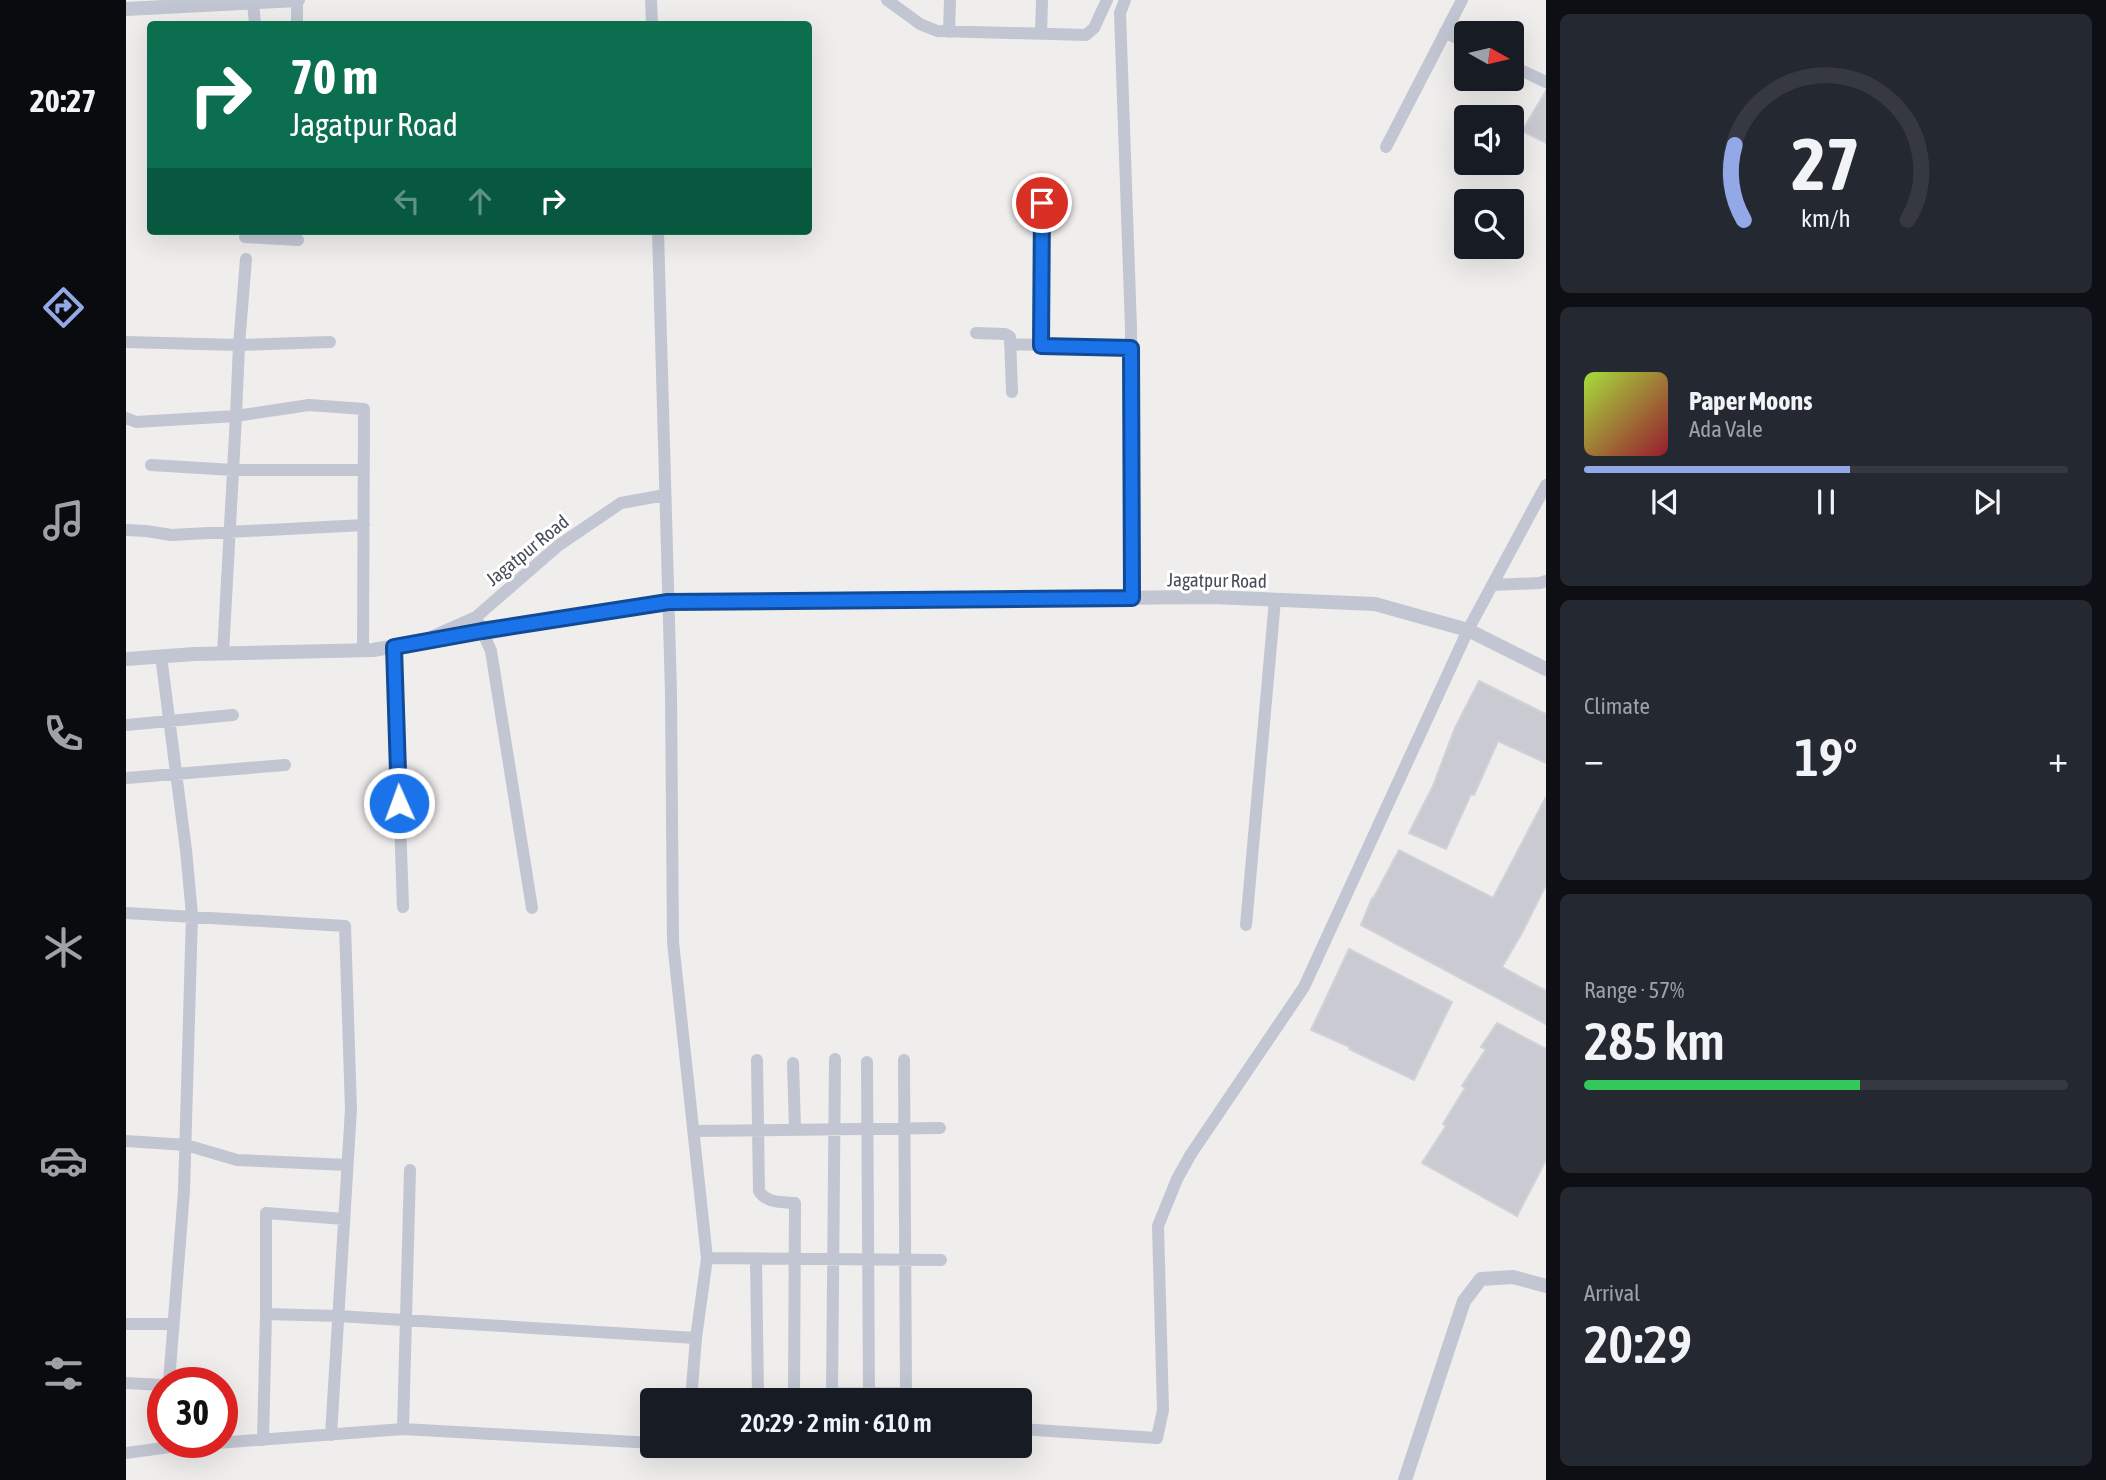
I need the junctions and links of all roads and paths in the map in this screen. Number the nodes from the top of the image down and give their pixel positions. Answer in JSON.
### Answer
{"nodes":[{"id":1,"x":297,"y":0,"type":"edge"},
{"id":2,"x":651,"y":0,"type":"edge"},
{"id":3,"x":887,"y":0,"type":"edge"},
{"id":4,"x":950,"y":0,"type":"edge"},
{"id":5,"x":1042,"y":0,"type":"edge"},
{"id":6,"x":1107,"y":0,"type":"edge"},
{"id":7,"x":1125,"y":0,"type":"edge"},
{"id":8,"x":1462,"y":0,"type":"edge"},
{"id":9,"x":253,"y":2,"type":"junction"},
{"id":10,"x":126,"y":9,"type":"edge"},
{"id":11,"x":255,"y":21,"type":"edge"},
{"id":12,"x":297,"y":21,"type":"edge"},
{"id":13,"x":652,"y":21,"type":"edge"},
{"id":14,"x":949,"y":32,"type":"junction"},
{"id":15,"x":1445,"y":32,"type":"junction"},
{"id":16,"x":1041,"y":34,"type":"junction"},
{"id":17,"x":1454,"y":37,"type":"edge"},
{"id":18,"x":1524,"y":72,"type":"edge"},
{"id":19,"x":1546,"y":82,"type":"edge"},
{"id":20,"x":1386,"y":147,"type":"dead end"},
{"id":21,"x":1042,"y":203,"type":"dead end"},
{"id":22,"x":271,"y":235,"type":"edge"},
{"id":23,"x":658,"y":235,"type":"edge"},
{"id":24,"x":245,"y":237,"type":"dead end"},
{"id":25,"x":298,"y":240,"type":"dead end"},
{"id":26,"x":246,"y":259,"type":"dead end"},
{"id":27,"x":976,"y":333,"type":"dead end"},
{"id":28,"x":126,"y":342,"type":"edge"},
{"id":29,"x":330,"y":342,"type":"dead end"},
{"id":30,"x":1010,"y":344,"type":"junction"},
{"id":31,"x":239,"y":345,"type":"junction"},
{"id":32,"x":1041,"y":346,"type":"junction"},
{"id":33,"x":1131,"y":348,"type":"junction"},
{"id":34,"x":1012,"y":392,"type":"dead end"},
{"id":35,"x":236,"y":416,"type":"junction"},
{"id":36,"x":126,"y":418,"type":"edge"},
{"id":37,"x":151,"y":465,"type":"dead end"},
{"id":38,"x":233,"y":470,"type":"junction"},
{"id":39,"x":364,"y":470,"type":"junction"},
{"id":40,"x":1546,"y":485,"type":"edge"},
{"id":41,"x":665,"y":495,"type":"junction"},
{"id":42,"x":363,"y":525,"type":"junction"},
{"id":43,"x":126,"y":530,"type":"edge"},
{"id":44,"x":230,"y":534,"type":"junction"},
{"id":45,"x":1546,"y":580,"type":"edge"},
{"id":46,"x":1492,"y":585,"type":"junction"},
{"id":47,"x":1132,"y":598,"type":"junction"},
{"id":48,"x":1275,"y":600,"type":"junction"},
{"id":49,"x":668,"y":602,"type":"junction"},
{"id":50,"x":479,"y":624,"type":"junction"},
{"id":51,"x":1468,"y":630,"type":"junction"},
{"id":52,"x":394,"y":647,"type":"junction"},
{"id":53,"x":363,"y":650,"type":"junction"},
{"id":54,"x":223,"y":653,"type":"junction"},
{"id":55,"x":161,"y":656,"type":"junction"},
{"id":56,"x":126,"y":659,"type":"edge"},
{"id":57,"x":1546,"y":669,"type":"edge"},
{"id":58,"x":233,"y":715,"type":"dead end"},
{"id":59,"x":170,"y":720,"type":"junction"},
{"id":60,"x":126,"y":725,"type":"edge"},
{"id":61,"x":285,"y":765,"type":"dead end"},
{"id":62,"x":175,"y":773,"type":"junction"},
{"id":63,"x":126,"y":778,"type":"edge"},
{"id":64,"x":402,"y":906,"type":"dead end"},
{"id":65,"x":532,"y":908,"type":"dead end"},
{"id":66,"x":126,"y":912,"type":"edge"},
{"id":67,"x":192,"y":915,"type":"junction"},
{"id":68,"x":1247,"y":925,"type":"dead end"},
{"id":69,"x":835,"y":1059,"type":"dead end"},
{"id":70,"x":757,"y":1060,"type":"dead end"},
{"id":71,"x":904,"y":1060,"type":"dead end"},
{"id":72,"x":867,"y":1062,"type":"dead end"},
{"id":73,"x":793,"y":1063,"type":"dead end"},
{"id":74,"x":904,"y":1128,"type":"junction"},
{"id":75,"x":940,"y":1128,"type":"dead end"},
{"id":76,"x":794,"y":1129,"type":"junction"},
{"id":77,"x":835,"y":1129,"type":"junction"},
{"id":78,"x":867,"y":1129,"type":"junction"},
{"id":79,"x":693,"y":1131,"type":"junction"},
{"id":80,"x":758,"y":1131,"type":"junction"},
{"id":81,"x":126,"y":1141,"type":"edge"},
{"id":82,"x":186,"y":1144,"type":"junction"},
{"id":83,"x":347,"y":1165,"type":"junction"},
{"id":84,"x":410,"y":1170,"type":"dead end"},
{"id":85,"x":344,"y":1219,"type":"junction"},
{"id":86,"x":707,"y":1258,"type":"junction"},
{"id":87,"x":757,"y":1259,"type":"junction"},
{"id":88,"x":794,"y":1259,"type":"junction"},
{"id":89,"x":833,"y":1259,"type":"junction"},
{"id":90,"x":868,"y":1259,"type":"junction"},
{"id":91,"x":905,"y":1260,"type":"junction"},
{"id":92,"x":941,"y":1260,"type":"dead end"},
{"id":93,"x":1546,"y":1286,"type":"edge"},
{"id":94,"x":266,"y":1314,"type":"junction"},
{"id":95,"x":338,"y":1316,"type":"junction"},
{"id":96,"x":408,"y":1320,"type":"junction"},
{"id":97,"x":126,"y":1324,"type":"edge"},
{"id":98,"x":173,"y":1324,"type":"junction"},
{"id":99,"x":696,"y":1339,"type":"junction"},
{"id":100,"x":170,"y":1367,"type":"edge"},
{"id":101,"x":126,"y":1382,"type":"edge"},
{"id":102,"x":147,"y":1384,"type":"edge"},
{"id":103,"x":692,"y":1388,"type":"edge"},
{"id":104,"x":758,"y":1388,"type":"edge"},
{"id":105,"x":794,"y":1388,"type":"edge"},
{"id":106,"x":832,"y":1388,"type":"edge"},
{"id":107,"x":869,"y":1388,"type":"edge"},
{"id":108,"x":906,"y":1388,"type":"edge"},
{"id":109,"x":403,"y":1429,"type":"junction"},
{"id":110,"x":1032,"y":1430,"type":"edge"},
{"id":111,"x":331,"y":1435,"type":"junction"},
{"id":112,"x":238,"y":1440,"type":"edge"},
{"id":113,"x":262,"y":1440,"type":"junction"},
{"id":114,"x":640,"y":1442,"type":"edge"},
{"id":115,"x":147,"y":1447,"type":"edge"},
{"id":116,"x":126,"y":1453,"type":"edge"},
{"id":117,"x":1405,"y":1480,"type":"edge"}],
"edges":[{"from":1,"to":9,"type":"street"},
{"from":1,"to":12,"type":"street"},
{"from":2,"to":13,"type":"street"},
{"from":3,"to":14,"type":"street"},
{"from":4,"to":14,"type":"street"},
{"from":5,"to":16,"type":"street"},
{"from":6,"to":16,"type":"street"},
{"from":7,"to":33,"type":"street"},
{"from":8,"to":15,"type":"street"},
{"from":9,"to":10,"type":"street"},
{"from":9,"to":11,"type":"street"},
{"from":14,"to":16,"type":"street"},
{"from":15,"to":17,"type":"street"},
{"from":15,"to":20,"type":"street"},
{"from":18,"to":19,"type":"street"},
{"from":21,"to":32,"type":"street"},
{"from":22,"to":24,"type":"street"},
{"from":22,"to":25,"type":"street"},
{"from":23,"to":41,"type":"street"},
{"from":26,"to":31,"type":"street"},
{"from":27,"to":30,"type":"street"},
{"from":28,"to":31,"type":"street"},
{"from":29,"to":31,"type":"street"},
{"from":30,"to":32,"type":"street"},
{"from":30,"to":34,"type":"street"},
{"from":31,"to":35,"type":"street"},
{"from":32,"to":33,"type":"street"},
{"from":33,"to":47,"type":"street"},
{"from":35,"to":36,"type":"street"},
{"from":35,"to":38,"type":"street"},
{"from":35,"to":39,"type":"street"},
{"from":37,"to":38,"type":"street"},
{"from":38,"to":39,"type":"street"},
{"from":38,"to":44,"type":"street"},
{"from":39,"to":42,"type":"street"},
{"from":40,"to":46,"type":"street"},
{"from":41,"to":49,"type":"street"},
{"from":41,"to":50,"type":"street","name":"Jagatpur Road"},
{"from":42,"to":44,"type":"street"},
{"from":42,"to":53,"type":"street"},
{"from":43,"to":44,"type":"street"},
{"from":44,"to":54,"type":"street"},
{"from":45,"to":46,"type":"street"},
{"from":46,"to":51,"type":"street"},
{"from":47,"to":48,"type":"street","name":"Jagatpur Road"},
{"from":47,"to":49,"type":"street","name":"Jagatpur Road"},
{"from":48,"to":51,"type":"street","name":"Jagatpur Road"},
{"from":48,"to":68,"type":"street"},
{"from":49,"to":50,"type":"street","name":"Jagatpur Road"},
{"from":49,"to":79,"type":"street"},
{"from":50,"to":52,"type":"street","name":"Jagatpur Road"},
{"from":50,"to":65,"type":"street"},
{"from":51,"to":57,"type":"street","name":"Jagatpur Road"},
{"from":51,"to":110,"type":"street"},
{"from":52,"to":53,"type":"street","name":"Jagatpur Road"},
{"from":52,"to":64,"type":"street"},
{"from":53,"to":54,"type":"street","name":"Jagatpur Road"},
{"from":54,"to":55,"type":"street","name":"Jagatpur Road"},
{"from":55,"to":56,"type":"street","name":"Jagatpur Road"},
{"from":55,"to":59,"type":"street"},
{"from":58,"to":59,"type":"street"},
{"from":59,"to":60,"type":"street"},
{"from":59,"to":62,"type":"street"},
{"from":61,"to":62,"type":"street"},
{"from":62,"to":63,"type":"street"},
{"from":62,"to":67,"type":"street"},
{"from":66,"to":67,"type":"street"},
{"from":67,"to":82,"type":"street"},
{"from":67,"to":83,"type":"street"},
{"from":69,"to":77,"type":"street"},
{"from":70,"to":80,"type":"street"},
{"from":71,"to":74,"type":"street"},
{"from":72,"to":78,"type":"street"},
{"from":73,"to":76,"type":"street"},
{"from":74,"to":75,"type":"street"},
{"from":74,"to":78,"type":"street"},
{"from":74,"to":91,"type":"street"},
{"from":76,"to":77,"type":"street"},
{"from":76,"to":80,"type":"street"},
{"from":77,"to":78,"type":"street"},
{"from":77,"to":89,"type":"street"},
{"from":78,"to":90,"type":"street"},
{"from":79,"to":80,"type":"street"},
{"from":79,"to":86,"type":"street"},
{"from":80,"to":88,"type":"street"},
{"from":81,"to":82,"type":"street"},
{"from":82,"to":83,"type":"street"},
{"from":82,"to":98,"type":"street"},
{"from":83,"to":85,"type":"street"},
{"from":84,"to":96,"type":"street"},
{"from":85,"to":94,"type":"street"},
{"from":85,"to":95,"type":"street"},
{"from":86,"to":87,"type":"street"},
{"from":86,"to":99,"type":"street"},
{"from":87,"to":88,"type":"street"},
{"from":87,"to":104,"type":"street"},
{"from":88,"to":89,"type":"street"},
{"from":88,"to":105,"type":"street"},
{"from":89,"to":90,"type":"street"},
{"from":89,"to":106,"type":"street"},
{"from":90,"to":91,"type":"street"},
{"from":90,"to":107,"type":"street"},
{"from":91,"to":92,"type":"street"},
{"from":91,"to":108,"type":"street"},
{"from":93,"to":117,"type":"street"},
{"from":94,"to":95,"type":"street"},
{"from":94,"to":113,"type":"street"},
{"from":95,"to":96,"type":"street"},
{"from":95,"to":111,"type":"street"},
{"from":96,"to":99,"type":"street"},
{"from":96,"to":109,"type":"street"},
{"from":97,"to":98,"type":"street"},
{"from":98,"to":100,"type":"street"},
{"from":99,"to":103,"type":"street"},
{"from":101,"to":102,"type":"street"},
{"from":109,"to":111,"type":"street"},
{"from":109,"to":114,"type":"street"},
{"from":111,"to":113,"type":"street"},
{"from":112,"to":113,"type":"street"},
{"from":115,"to":116,"type":"street"}]}
